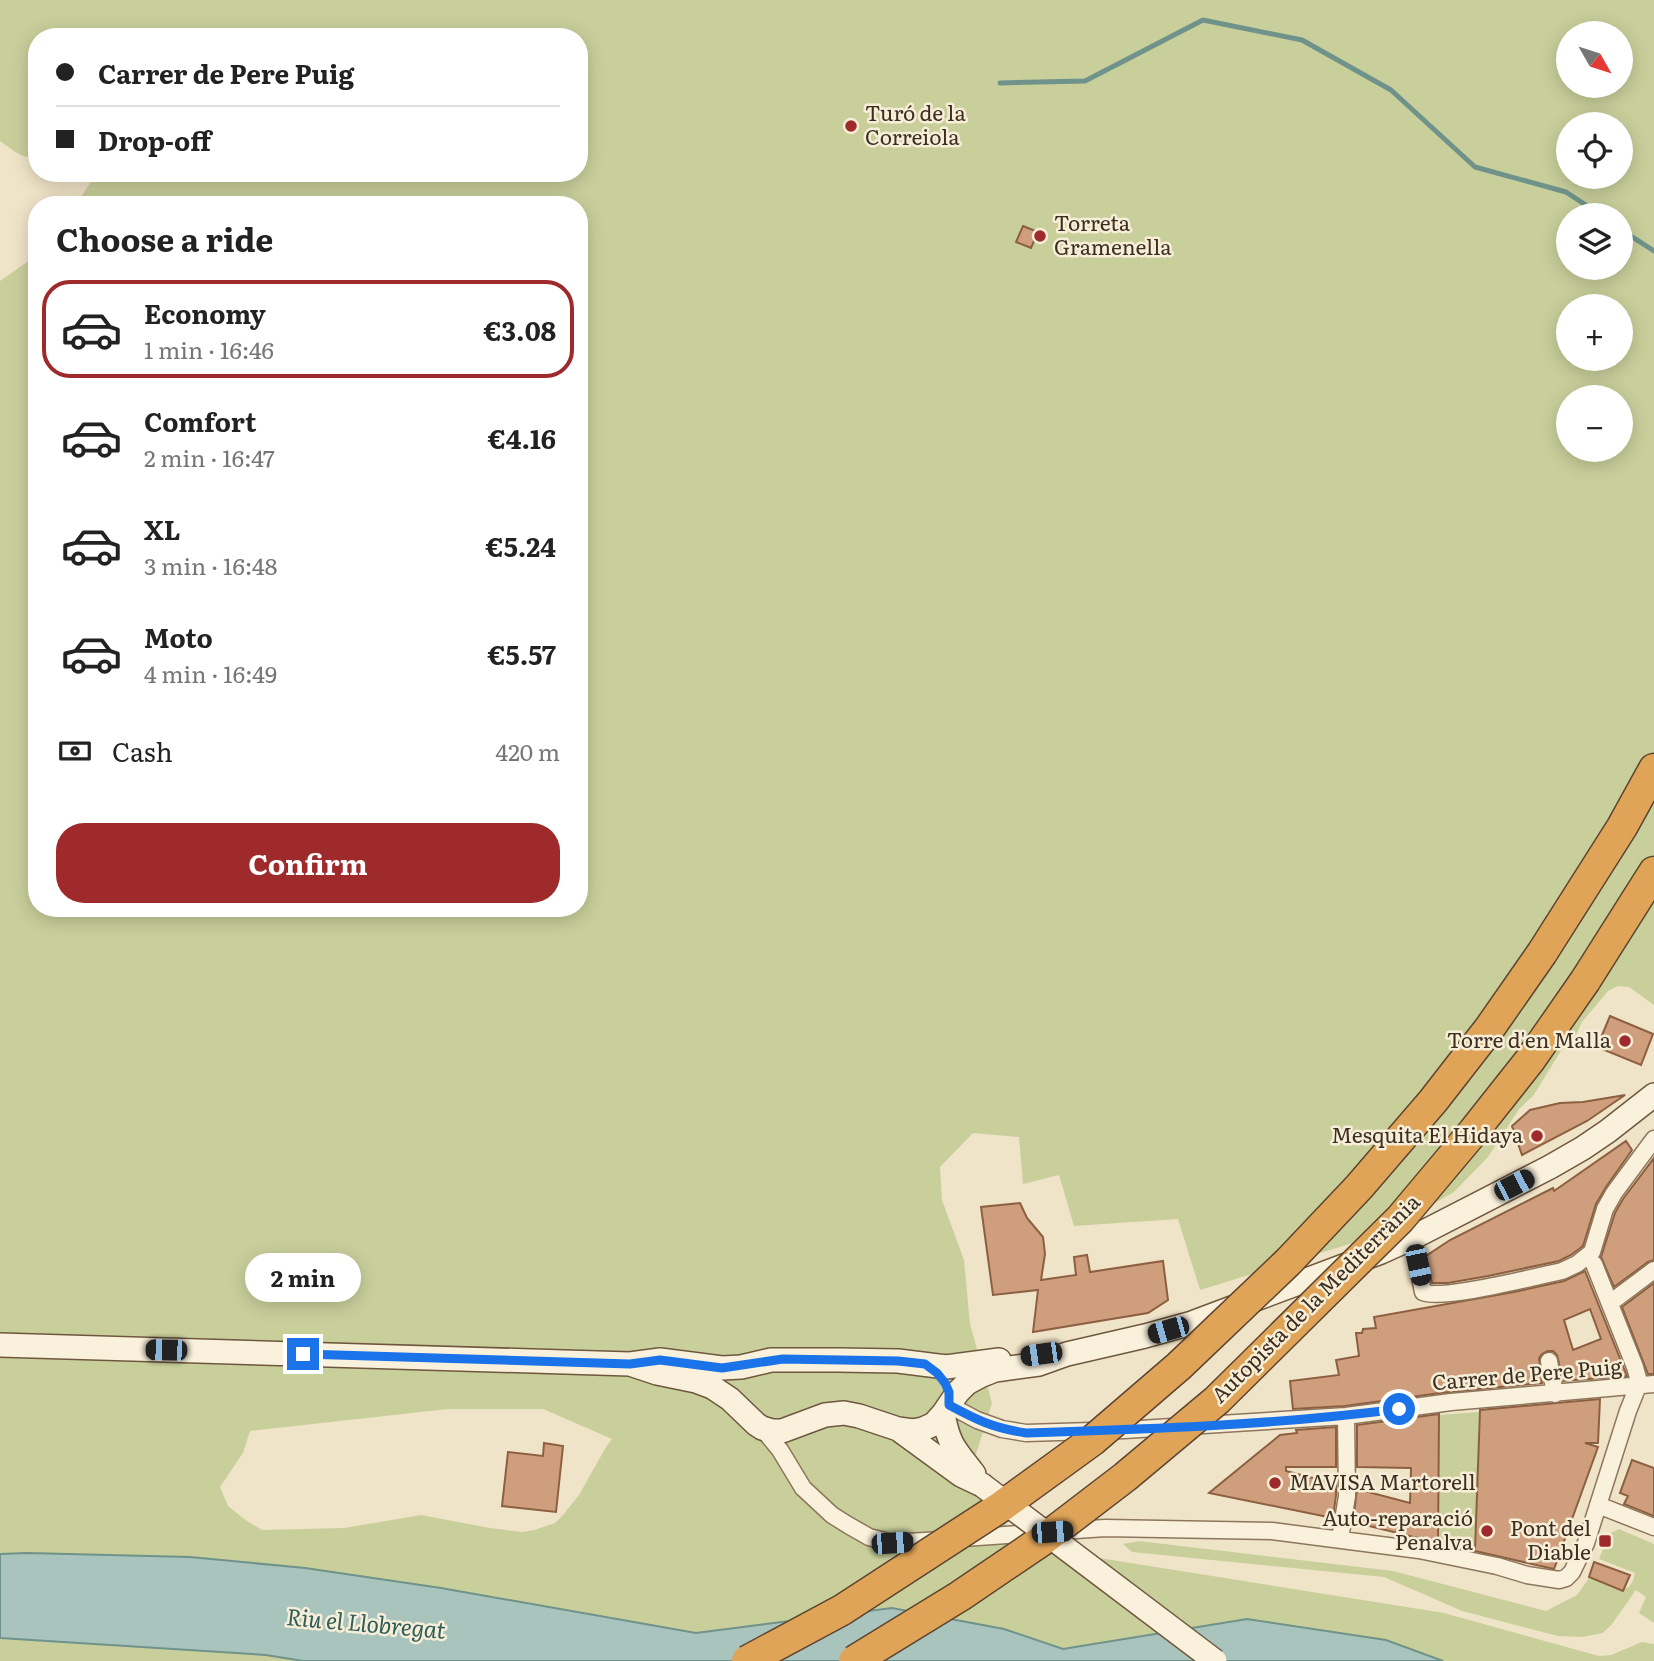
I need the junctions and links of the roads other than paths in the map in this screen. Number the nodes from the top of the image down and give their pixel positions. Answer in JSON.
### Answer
{"nodes":[{"id":1,"x":1654,"y":769,"type":"edge"},
{"id":2,"x":1654,"y":872,"type":"edge"},
{"id":3,"x":1654,"y":1095,"type":"edge"},
{"id":4,"x":1654,"y":1139,"type":"edge"},
{"id":5,"x":1412,"y":1238,"type":"junction"},
{"id":6,"x":1594,"y":1264,"type":"dead end"},
{"id":7,"x":1654,"y":1270,"type":"edge"},
{"id":8,"x":1610,"y":1303,"type":"junction"},
{"id":9,"x":0,"y":1345,"type":"edge"},
{"id":10,"x":1067,"y":1354,"type":"junction"},
{"id":11,"x":1549,"y":1361,"type":"dead end"},
{"id":12,"x":760,"y":1362,"type":"junction"},
{"id":13,"x":630,"y":1364,"type":"junction"},
{"id":14,"x":925,"y":1364,"type":"junction"},
{"id":15,"x":1646,"y":1385,"type":"edge"},
{"id":16,"x":1555,"y":1394,"type":"junction"},
{"id":17,"x":946,"y":1409,"type":"junction"},
{"id":18,"x":743,"y":1411,"type":"junction"},
{"id":19,"x":1346,"y":1416,"type":"junction"},
{"id":20,"x":761,"y":1428,"type":"junction"},
{"id":21,"x":898,"y":1429,"type":"junction"},
{"id":22,"x":982,"y":1485,"type":"junction"},
{"id":23,"x":1598,"y":1505,"type":"junction"},
{"id":24,"x":1654,"y":1527,"type":"edge"},
{"id":25,"x":1339,"y":1539,"type":"junction"},
{"id":26,"x":747,"y":1661,"type":"edge"},
{"id":27,"x":855,"y":1661,"type":"edge"},
{"id":28,"x":1215,"y":1661,"type":"edge"}],
"edges":[{"from":1,"to":26,"type":"highway","bridge":true},
{"from":2,"to":27,"type":"highway","name":"Autopista de la Mediterrània","bridge":true},
{"from":3,"to":5,"type":"main road"},
{"from":4,"to":5,"type":"street"},
{"from":5,"to":10,"type":"main road"},
{"from":6,"to":8,"type":"street"},
{"from":7,"to":8,"type":"street"},
{"from":8,"to":15,"type":"street"},
{"from":9,"to":13,"type":"main road"},
{"from":10,"to":14,"type":"main road"},
{"from":10,"to":17,"type":"main road"},
{"from":11,"to":16,"type":"street"},
{"from":12,"to":13,"type":"main road"},
{"from":12,"to":14,"type":"main road"},
{"from":12,"to":18,"type":"main road"},
{"from":13,"to":18,"type":"main road"},
{"from":14,"to":17,"type":"main road"},
{"from":15,"to":16,"type":"street","name":"Carrer de Pere Puig"},
{"from":15,"to":23,"type":"street"},
{"from":16,"to":19,"type":"street","name":"Carrer de Pere Puig"},
{"from":17,"to":19,"type":"street","name":"Carrer de Pere Puig"},
{"from":17,"to":21,"type":"main road"},
{"from":17,"to":22,"type":"main road"},
{"from":18,"to":20,"type":"main road"},
{"from":19,"to":25,"type":"street"},
{"from":20,"to":21,"type":"main road"},
{"from":20,"to":25,"type":"street"},
{"from":21,"to":22,"type":"main road"},
{"from":22,"to":28,"type":"main road","bridge":true},
{"from":23,"to":24,"type":"street"},
{"from":23,"to":25,"type":"street"}]}
